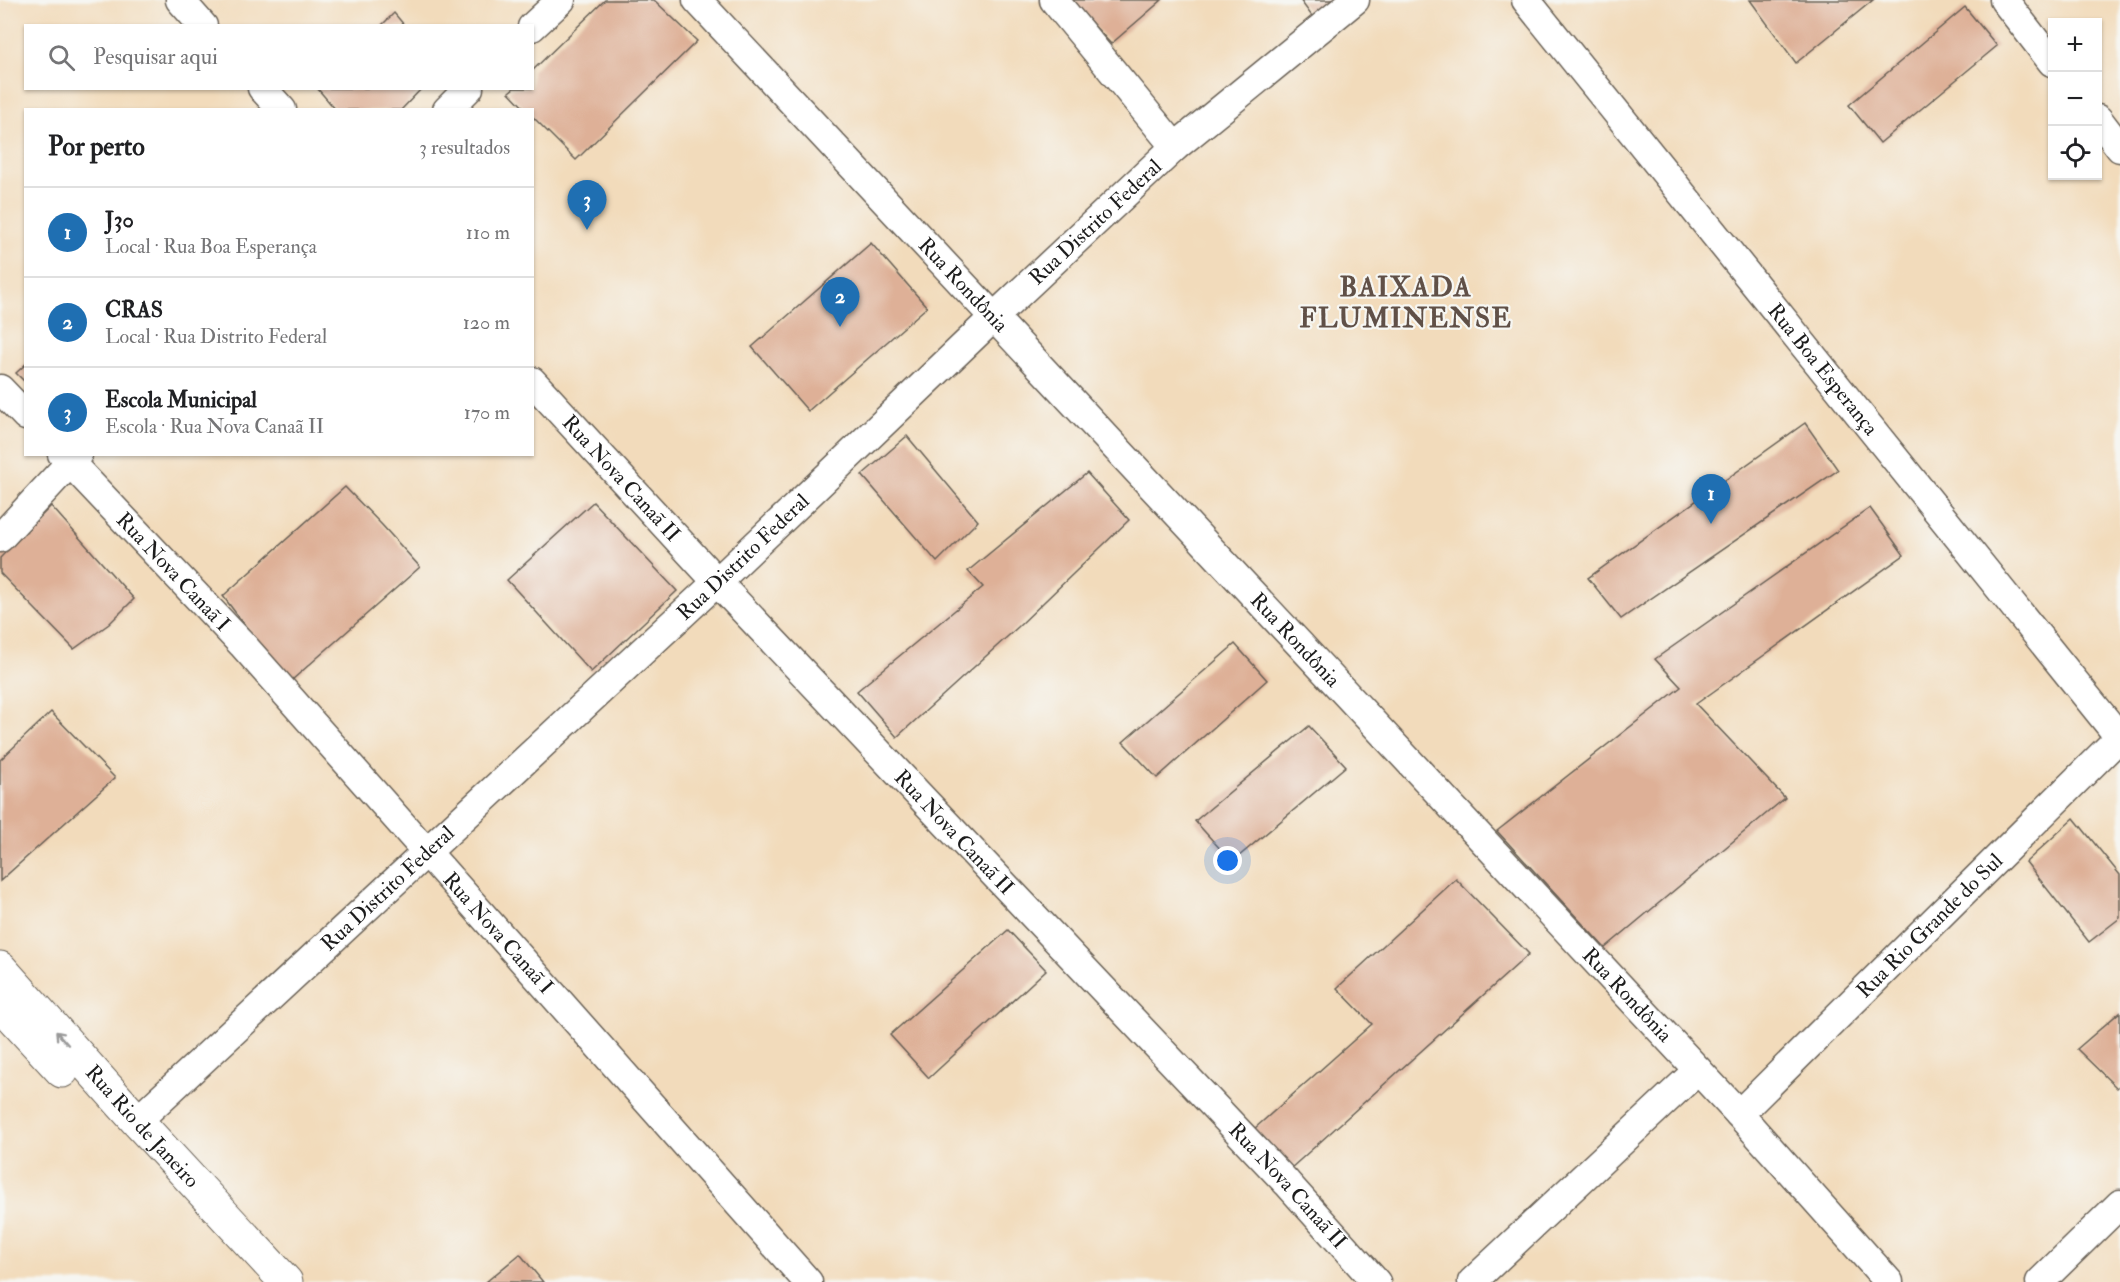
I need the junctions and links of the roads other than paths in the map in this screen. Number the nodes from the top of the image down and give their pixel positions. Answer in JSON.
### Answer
{"nodes":[{"id":1,"x":180,"y":0,"type":"edge"},
{"id":2,"x":561,"y":0,"type":"edge"},
{"id":3,"x":697,"y":0,"type":"edge"},
{"id":4,"x":1054,"y":0,"type":"edge"},
{"id":5,"x":1355,"y":0,"type":"edge"},
{"id":6,"x":1526,"y":0,"type":"edge"},
{"id":7,"x":2004,"y":0,"type":"edge"},
{"id":8,"x":202,"y":24,"type":"edge"},
{"id":9,"x":534,"y":25,"type":"edge"},
{"id":10,"x":2048,"y":57,"type":"edge"},
{"id":11,"x":264,"y":90,"type":"edge"},
{"id":12,"x":466,"y":90,"type":"edge"},
{"id":13,"x":280,"y":108,"type":"edge"},
{"id":14,"x":449,"y":108,"type":"edge"},
{"id":15,"x":2102,"y":125,"type":"edge"},
{"id":16,"x":1175,"y":147,"type":"junction"},
{"id":17,"x":2120,"y":148,"type":"edge"},
{"id":18,"x":993,"y":318,"type":"junction"},
{"id":19,"x":534,"y":383,"type":"edge"},
{"id":20,"x":0,"y":389,"type":"edge"},
{"id":21,"x":24,"y":414,"type":"edge"},
{"id":22,"x":70,"y":457,"type":"edge"},
{"id":23,"x":0,"y":538,"type":"edge"},
{"id":24,"x":717,"y":582,"type":"junction"},
{"id":25,"x":2120,"y":738,"type":"edge"},
{"id":26,"x":424,"y":852,"type":"junction"},
{"id":27,"x":0,"y":968,"type":"edge"},
{"id":28,"x":0,"y":1004,"type":"edge"},
{"id":29,"x":1698,"y":1070,"type":"junction"},
{"id":30,"x":1739,"y":1114,"type":"junction"},
{"id":31,"x":136,"y":1121,"type":"junction"},
{"id":32,"x":2120,"y":1204,"type":"edge"},
{"id":33,"x":258,"y":1282,"type":"edge"},
{"id":34,"x":286,"y":1282,"type":"edge"},
{"id":35,"x":808,"y":1282,"type":"edge"},
{"id":36,"x":1376,"y":1282,"type":"edge"},
{"id":37,"x":1472,"y":1282,"type":"edge"},
{"id":38,"x":1889,"y":1282,"type":"edge"},
{"id":39,"x":2040,"y":1282,"type":"edge"}],
"edges":[{"from":1,"to":8,"type":"street"},
{"from":2,"to":9,"type":"street"},
{"from":3,"to":18,"type":"street","name":"Rua Rondônia"},
{"from":4,"to":16,"type":"street"},
{"from":5,"to":16,"type":"street","name":"Rua Distrito Federal"},
{"from":6,"to":25,"type":"street","name":"Rua Boa Esperança"},
{"from":7,"to":10,"type":"street"},
{"from":11,"to":13,"type":"street"},
{"from":12,"to":14,"type":"street"},
{"from":15,"to":17,"type":"street"},
{"from":16,"to":18,"type":"street","name":"Rua Distrito Federal"},
{"from":18,"to":24,"type":"street","name":"Rua Distrito Federal"},
{"from":18,"to":29,"type":"street","name":"Rua Rondônia"},
{"from":19,"to":24,"type":"street","name":"Rua Nova Canaã II"},
{"from":20,"to":21,"type":"street"},
{"from":22,"to":23,"type":"street"},
{"from":22,"to":26,"type":"street","name":"Rua Nova Canaã I"},
{"from":24,"to":26,"type":"street","name":"Rua Distrito Federal"},
{"from":24,"to":36,"type":"street","name":"Rua Nova Canaã II"},
{"from":25,"to":30,"type":"street","name":"Rua Rio Grande do Sul"},
{"from":26,"to":31,"type":"street","name":"Rua Distrito Federal"},
{"from":26,"to":35,"type":"street","name":"Rua Nova Canaã I"},
{"from":31,"to":27,"type":"street","name":"Rua Rio de Janeiro","one_way":true},
{"from":28,"to":33,"type":"street","name":"Rua Rio de Janeiro"},
{"from":29,"to":30,"type":"street","name":"Rua Rondônia"},
{"from":29,"to":37,"type":"street"},
{"from":30,"to":38,"type":"street","name":"Rua Rondônia"},
{"from":31,"to":34,"type":"street","name":"Rua Rio de Janeiro"},
{"from":32,"to":39,"type":"street"}]}
